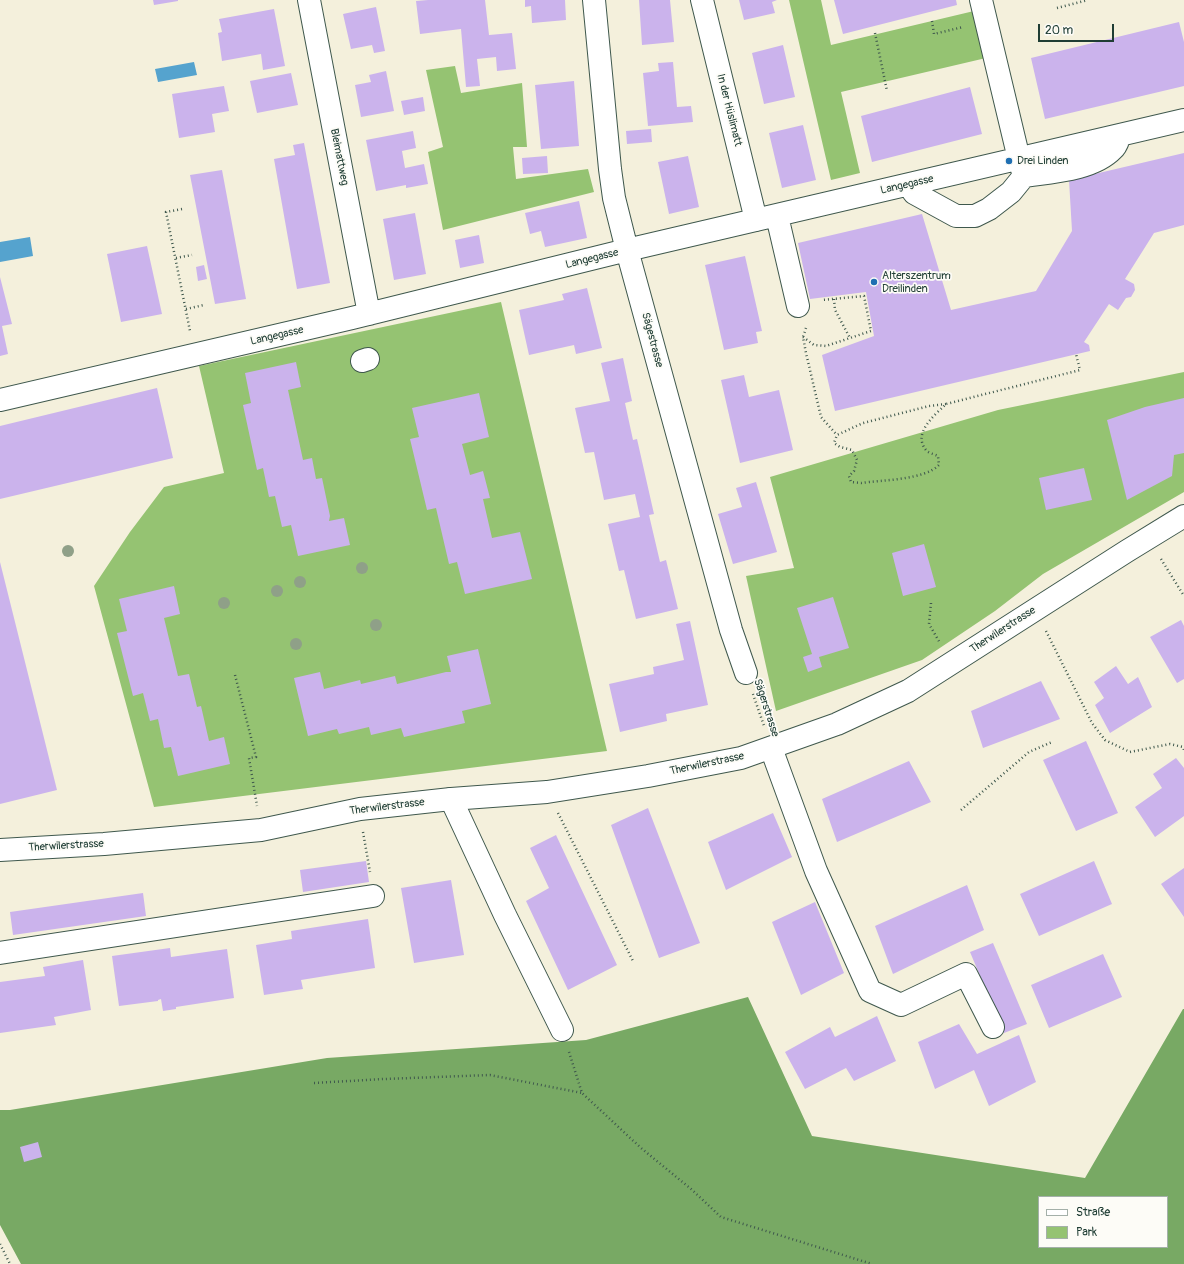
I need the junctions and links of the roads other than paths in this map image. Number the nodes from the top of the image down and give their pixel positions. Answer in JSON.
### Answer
{"nodes":[{"id":1,"x":309,"y":0,"type":"edge"},
{"id":2,"x":594,"y":0,"type":"edge"},
{"id":3,"x":702,"y":0,"type":"edge"},
{"id":4,"x":984,"y":10,"type":"edge"},
{"id":5,"x":1184,"y":120,"type":"edge"},
{"id":6,"x":1022,"y":167,"type":"junction"},
{"id":7,"x":909,"y":185,"type":"junction"},
{"id":8,"x":766,"y":218,"type":"junction"},
{"id":9,"x":627,"y":250,"type":"junction"},
{"id":10,"x":798,"y":306,"type":"dead end"},
{"id":11,"x":369,"y":314,"type":"junction"},
{"id":12,"x":0,"y":397,"type":"edge"},
{"id":13,"x":1184,"y":516,"type":"edge"},
{"id":14,"x":746,"y":673,"type":"road end"},
{"id":15,"x":771,"y":748,"type":"junction"},
{"id":16,"x":451,"y":799,"type":"junction"},
{"id":17,"x":0,"y":850,"type":"edge"},
{"id":18,"x":373,"y":896,"type":"road end"},
{"id":19,"x":0,"y":953,"type":"edge"},
{"id":20,"x":993,"y":1027,"type":"dead end"},
{"id":21,"x":562,"y":1030,"type":"road end"}],
"edges":[{"from":1,"to":11,"type":"street","name":"Bleimattweg"},
{"from":2,"to":9,"type":"street","name":"Sägestrasse"},
{"from":3,"to":8,"type":"street","name":"In der Hüslimatt"},
{"from":4,"to":6,"type":"street"},
{"from":5,"to":6,"type":"street","name":"Langegasse"},
{"from":6,"to":7,"type":"street","name":"Langegasse"},
{"from":6,"to":7,"type":"street"},
{"from":7,"to":8,"type":"street","name":"Langegasse"},
{"from":8,"to":9,"type":"street","name":"Langegasse"},
{"from":8,"to":10,"type":"street","name":"In der Hüslimatt"},
{"from":9,"to":11,"type":"street","name":"Langegasse"},
{"from":9,"to":14,"type":"street","name":"Sägestrasse"},
{"from":11,"to":12,"type":"street","name":"Langegasse"},
{"from":13,"to":15,"type":"street","name":"Therwilerstrasse"},
{"from":15,"to":16,"type":"street","name":"Therwilerstrasse"},
{"from":15,"to":20,"type":"street"},
{"from":16,"to":17,"type":"street","name":"Therwilerstrasse"},
{"from":16,"to":21,"type":"street"},
{"from":18,"to":19,"type":"street"}]}
